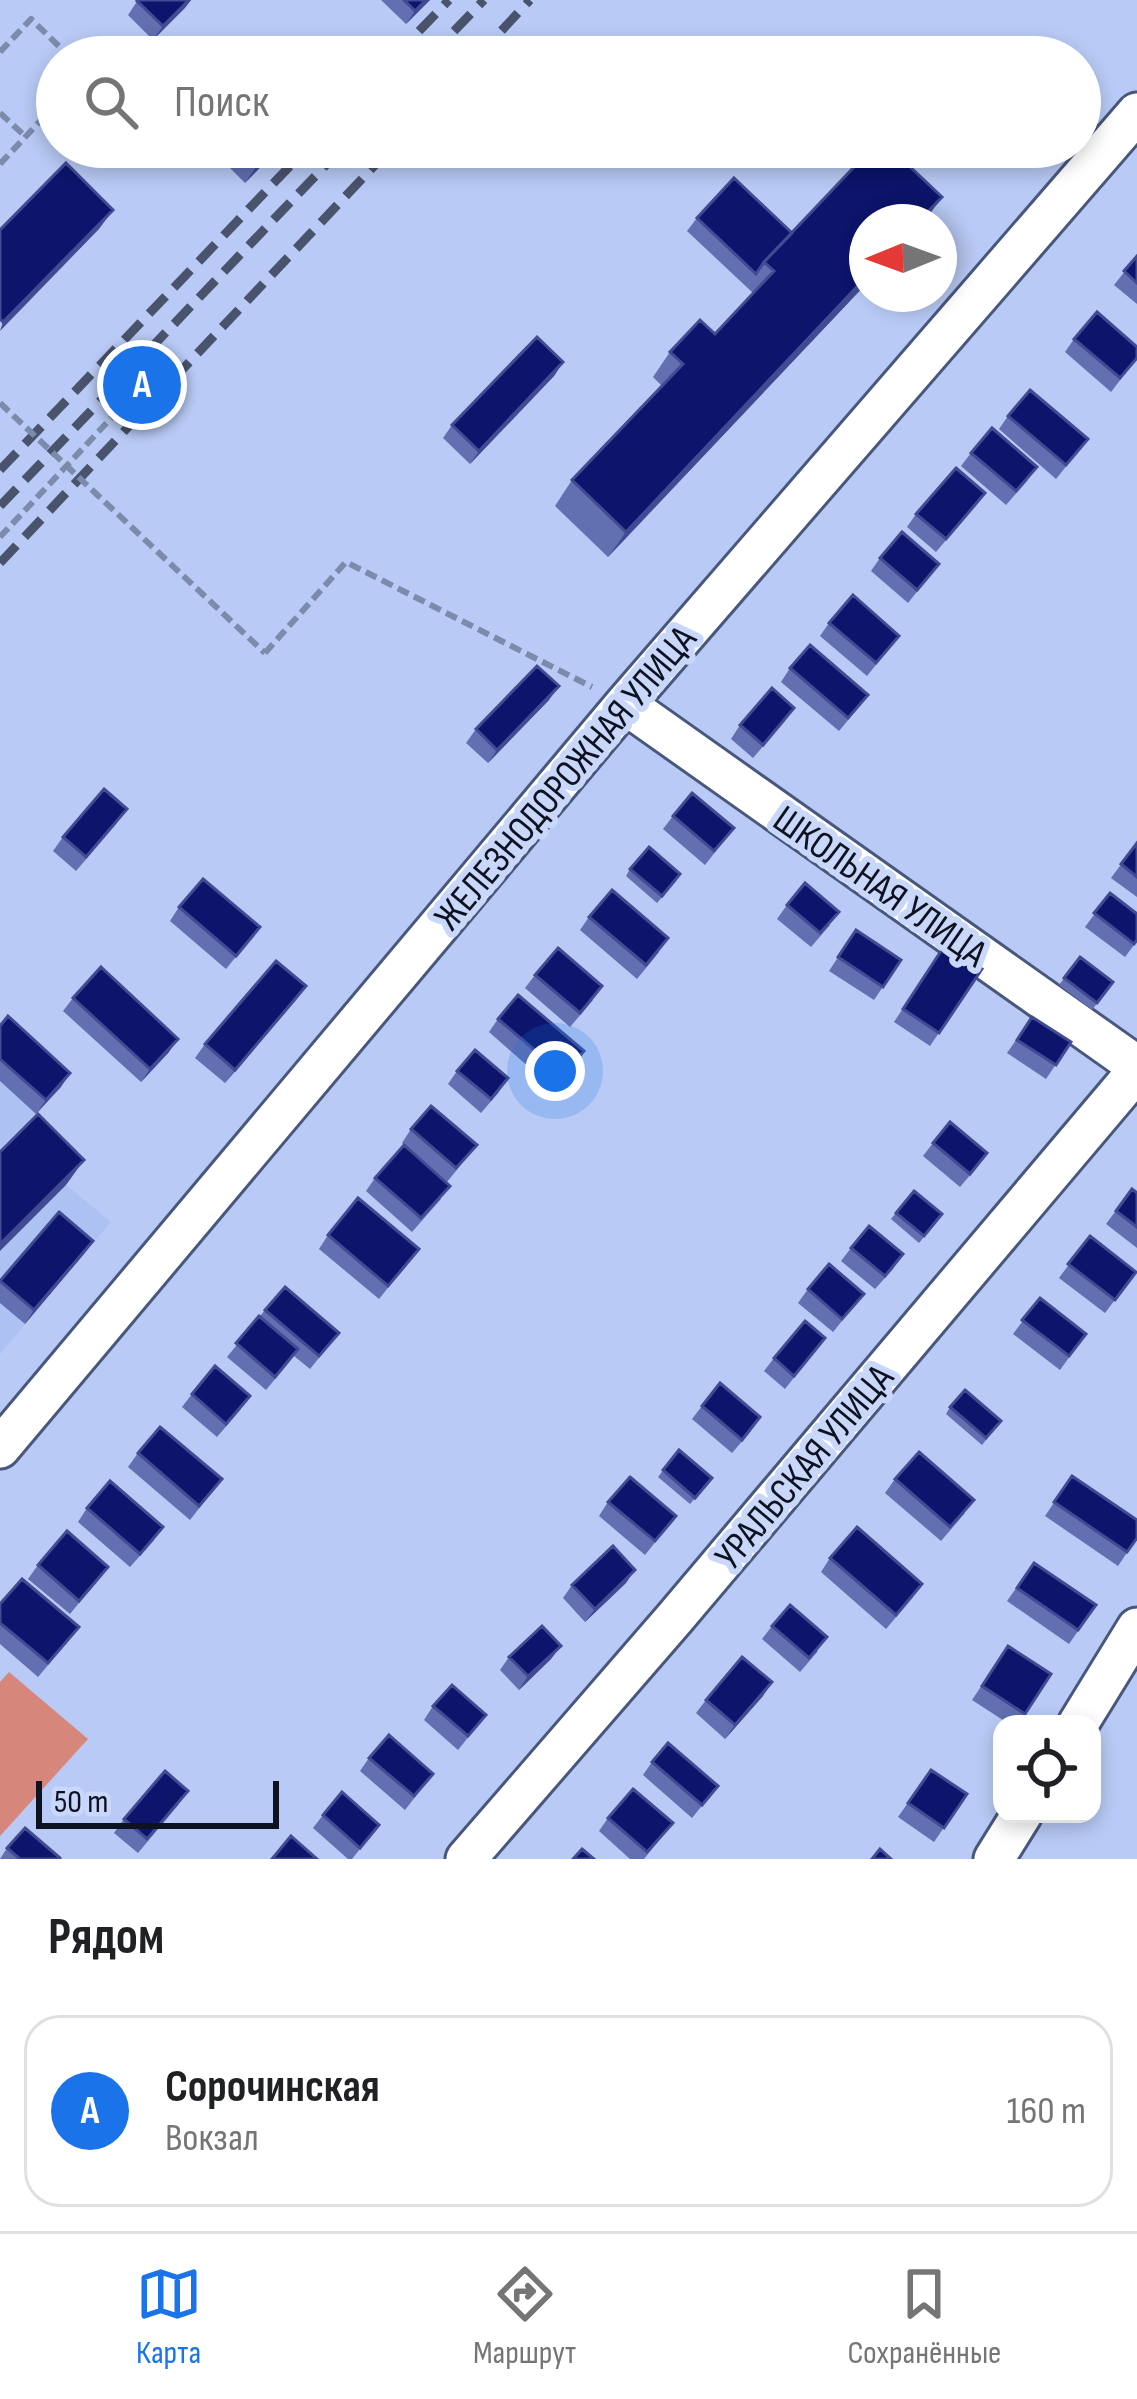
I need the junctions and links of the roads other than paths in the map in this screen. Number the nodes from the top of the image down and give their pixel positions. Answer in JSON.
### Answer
{"nodes":[{"id":1,"x":1137,"y":112,"type":"edge"},
{"id":2,"x":1101,"y":154,"type":"edge"},
{"id":3,"x":1089,"y":168,"type":"edge"},
{"id":4,"x":625,"y":704,"type":"junction"},
{"id":5,"x":1137,"y":1068,"type":"edge"},
{"id":6,"x":0,"y":1448,"type":"edge"},
{"id":7,"x":1137,"y":1628,"type":"edge"},
{"id":8,"x":1084,"y":1715,"type":"edge"},
{"id":9,"x":1016,"y":1823,"type":"edge"},
{"id":10,"x":466,"y":1859,"type":"edge"},
{"id":11,"x":994,"y":1859,"type":"edge"}],
"edges":[{"from":1,"to":2,"type":"street","name":"ЖЕЛЕЗНОДОРОЖНАЯ УЛИЦА"},
{"from":3,"to":4,"type":"street","name":"ЖЕЛЕЗНОДОРОЖНАЯ УЛИЦА"},
{"from":4,"to":5,"type":"street","name":"ШКОЛЬНАЯ УЛИЦА"},
{"from":4,"to":6,"type":"street","name":"ЖЕЛЕЗНОДОРОЖНАЯ УЛИЦА"},
{"from":5,"to":10,"type":"street","name":"УРАЛЬСКАЯ УЛИЦА"},
{"from":7,"to":8,"type":"street"},
{"from":9,"to":11,"type":"street"}]}
